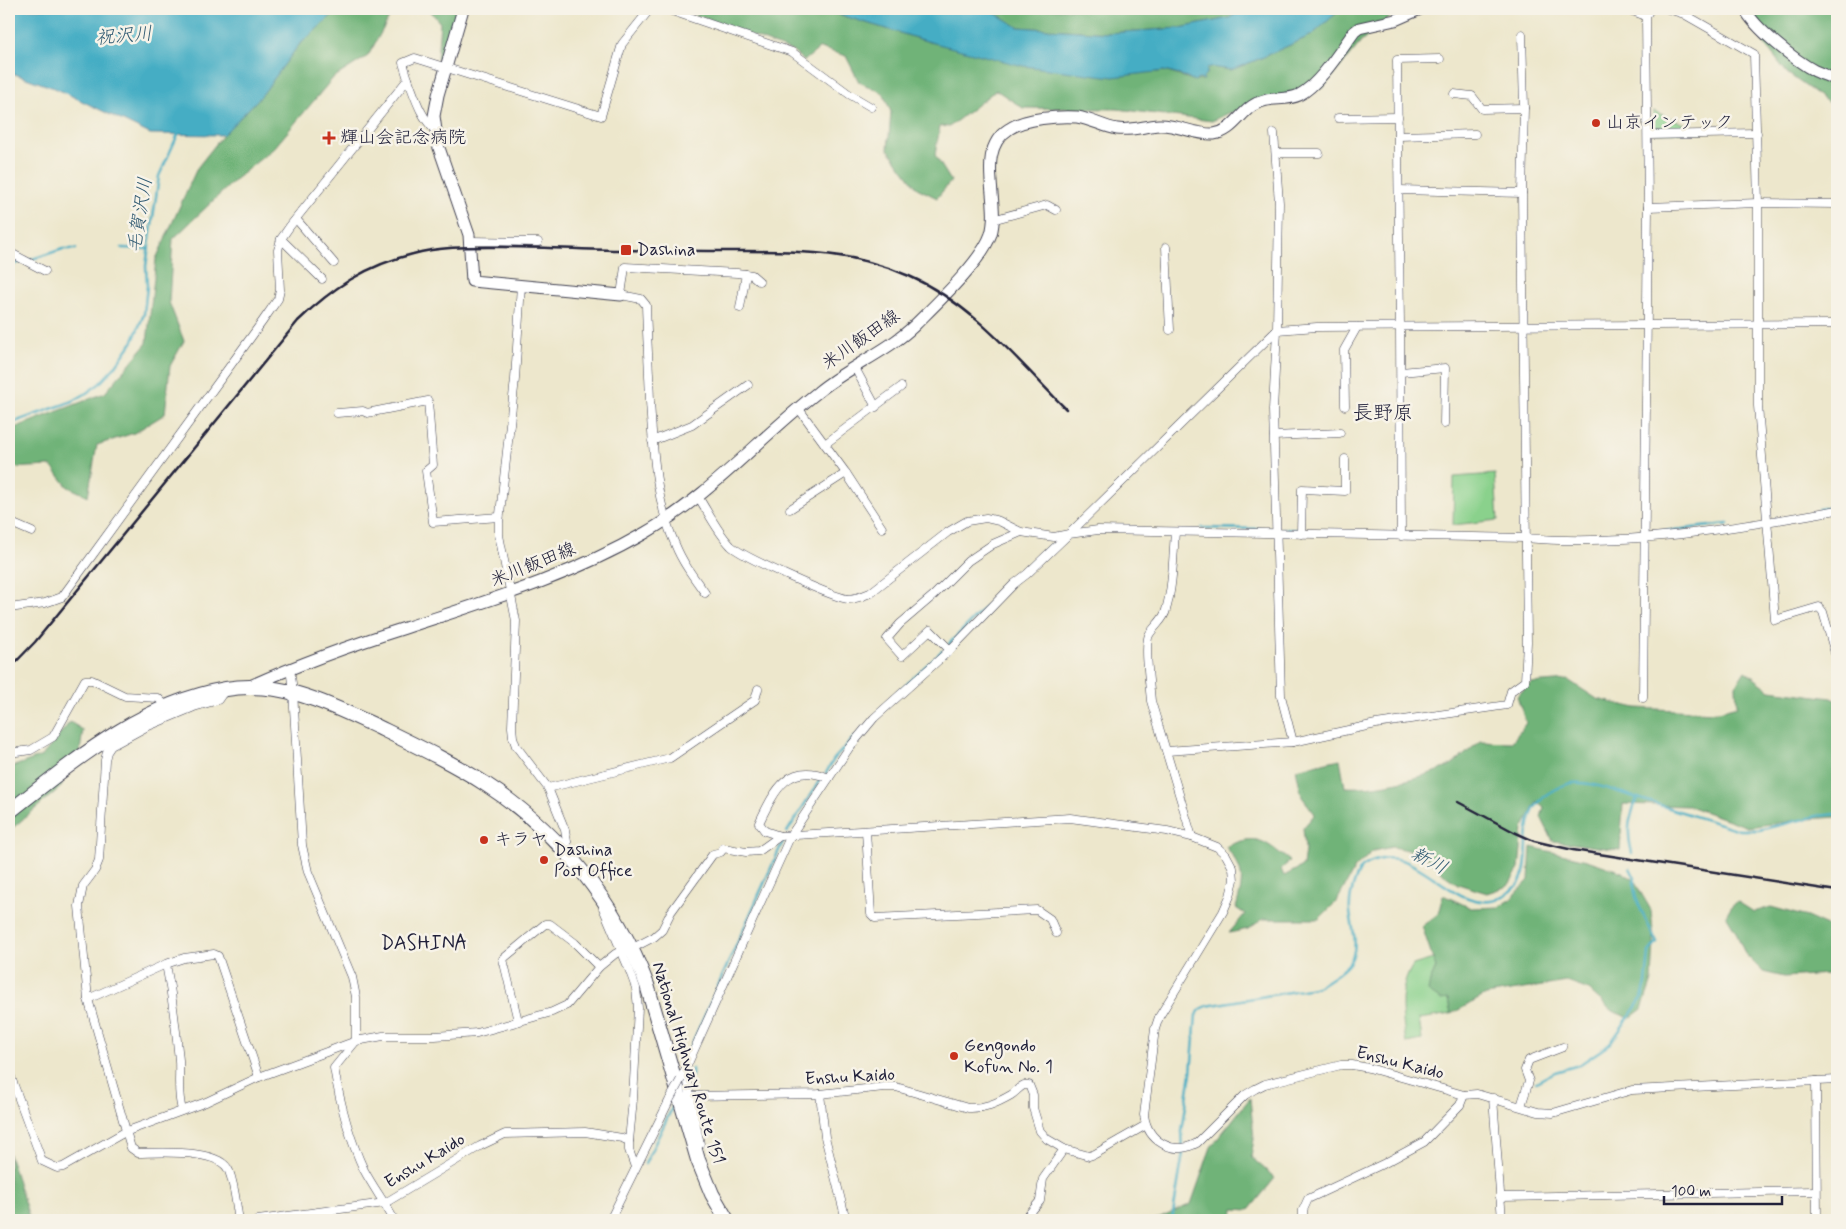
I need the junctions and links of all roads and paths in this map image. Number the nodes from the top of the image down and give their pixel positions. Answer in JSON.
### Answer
{"nodes":[{"id":1,"x":463,"y":9,"type":"edge"},
{"id":2,"x":650,"y":9,"type":"edge"},
{"id":3,"x":666,"y":9,"type":"edge"},
{"id":4,"x":1420,"y":9,"type":"edge"},
{"id":5,"x":1632,"y":9,"type":"edge"},
{"id":6,"x":1668,"y":9,"type":"edge"},
{"id":7,"x":1745,"y":9,"type":"edge"},
{"id":8,"x":1648,"y":12,"type":"edge"},
{"id":9,"x":1522,"y":34,"type":"dead end"},
{"id":10,"x":1440,"y":59,"type":"dead end"},
{"id":11,"x":446,"y":67,"type":"junction"},
{"id":12,"x":408,"y":79,"type":"junction"},
{"id":13,"x":1837,"y":80,"type":"edge"},
{"id":14,"x":1454,"y":94,"type":"dead end"},
{"id":15,"x":871,"y":107,"type":"dead end"},
{"id":16,"x":1524,"y":108,"type":"junction"},
{"id":17,"x":1398,"y":117,"type":"junction"},
{"id":18,"x":1338,"y":118,"type":"dead end"},
{"id":19,"x":435,"y":130,"type":"junction"},
{"id":20,"x":1274,"y":133,"type":"dead end"},
{"id":21,"x":1757,"y":133,"type":"junction"},
{"id":22,"x":1475,"y":134,"type":"dead end"},
{"id":23,"x":1648,"y":135,"type":"junction"},
{"id":24,"x":1398,"y":136,"type":"junction"},
{"id":25,"x":1276,"y":153,"type":"junction"},
{"id":26,"x":1319,"y":153,"type":"dead end"},
{"id":27,"x":1399,"y":190,"type":"junction"},
{"id":28,"x":1522,"y":193,"type":"junction"},
{"id":29,"x":1758,"y":204,"type":"junction"},
{"id":30,"x":1837,"y":204,"type":"edge"},
{"id":31,"x":1648,"y":206,"type":"junction"},
{"id":32,"x":1056,"y":210,"type":"dead end"},
{"id":33,"x":296,"y":219,"type":"junction"},
{"id":34,"x":992,"y":220,"type":"junction"},
{"id":35,"x":282,"y":239,"type":"junction"},
{"id":36,"x":470,"y":241,"type":"junction"},
{"id":37,"x":538,"y":242,"type":"dead end"},
{"id":38,"x":1166,"y":247,"type":"dead end"},
{"id":39,"x":9,"y":252,"type":"edge"},
{"id":40,"x":334,"y":263,"type":"dead end"},
{"id":41,"x":45,"y":271,"type":"dead end"},
{"id":42,"x":746,"y":274,"type":"junction"},
{"id":43,"x":322,"y":279,"type":"dead end"},
{"id":44,"x":759,"y":280,"type":"dead end"},
{"id":45,"x":521,"y":285,"type":"junction"},
{"id":46,"x":621,"y":295,"type":"junction"},
{"id":47,"x":740,"y":308,"type":"dead end"},
{"id":48,"x":1759,"y":324,"type":"junction"},
{"id":49,"x":1837,"y":324,"type":"edge"},
{"id":50,"x":1646,"y":325,"type":"junction"},
{"id":51,"x":1523,"y":326,"type":"junction"},
{"id":52,"x":1357,"y":327,"type":"junction"},
{"id":53,"x":1400,"y":327,"type":"junction"},
{"id":54,"x":1170,"y":330,"type":"dead end"},
{"id":55,"x":1277,"y":330,"type":"junction"},
{"id":56,"x":855,"y":368,"type":"junction"},
{"id":57,"x":1401,"y":372,"type":"junction"},
{"id":58,"x":748,"y":385,"type":"dead end"},
{"id":59,"x":901,"y":387,"type":"dead end"},
{"id":60,"x":1345,"y":406,"type":"dead end"},
{"id":61,"x":876,"y":408,"type":"junction"},
{"id":62,"x":799,"y":409,"type":"junction"},
{"id":63,"x":337,"y":413,"type":"dead end"},
{"id":64,"x":1444,"y":424,"type":"dead end"},
{"id":65,"x":1340,"y":433,"type":"dead end"},
{"id":66,"x":1274,"y":436,"type":"junction"},
{"id":67,"x":652,"y":441,"type":"junction"},
{"id":68,"x":825,"y":444,"type":"junction"},
{"id":69,"x":1345,"y":458,"type":"dead end"},
{"id":70,"x":846,"y":473,"type":"junction"},
{"id":71,"x":699,"y":498,"type":"junction"},
{"id":72,"x":790,"y":509,"type":"dead end"},
{"id":73,"x":1837,"y":510,"type":"edge"},
{"id":74,"x":499,"y":517,"type":"junction"},
{"id":75,"x":666,"y":520,"type":"junction"},
{"id":76,"x":9,"y":522,"type":"edge"},
{"id":77,"x":1766,"y":523,"type":"junction"},
{"id":78,"x":882,"y":528,"type":"dead end"},
{"id":79,"x":32,"y":532,"type":"dead end"},
{"id":80,"x":1021,"y":532,"type":"junction"},
{"id":81,"x":1175,"y":532,"type":"junction"},
{"id":82,"x":1069,"y":534,"type":"junction"},
{"id":83,"x":1276,"y":534,"type":"junction"},
{"id":84,"x":1301,"y":534,"type":"junction"},
{"id":85,"x":1401,"y":536,"type":"junction"},
{"id":86,"x":1644,"y":537,"type":"junction"},
{"id":87,"x":1525,"y":538,"type":"junction"},
{"id":88,"x":704,"y":593,"type":"dead end"},
{"id":89,"x":510,"y":595,"type":"junction"},
{"id":90,"x":9,"y":608,"type":"edge"},
{"id":91,"x":950,"y":650,"type":"junction"},
{"id":92,"x":1837,"y":660,"type":"edge"},
{"id":93,"x":290,"y":668,"type":"junction"},
{"id":94,"x":248,"y":687,"type":"junction"},
{"id":95,"x":758,"y":689,"type":"dead end"},
{"id":96,"x":225,"y":690,"type":"junction"},
{"id":97,"x":293,"y":691,"type":"junction"},
{"id":98,"x":1643,"y":698,"type":"dead end"},
{"id":99,"x":167,"y":708,"type":"junction"},
{"id":100,"x":1293,"y":742,"type":"junction"},
{"id":101,"x":1167,"y":752,"type":"junction"},
{"id":102,"x":9,"y":753,"type":"edge"},
{"id":103,"x":830,"y":778,"type":"junction"},
{"id":104,"x":548,"y":788,"type":"junction"},
{"id":105,"x":9,"y":812,"type":"edge"},
{"id":106,"x":866,"y":831,"type":"junction"},
{"id":107,"x":791,"y":835,"type":"junction"},
{"id":108,"x":780,"y":836,"type":"junction"},
{"id":109,"x":1192,"y":837,"type":"junction"},
{"id":110,"x":569,"y":855,"type":"junction"},
{"id":111,"x":1056,"y":933,"type":"dead end"},
{"id":112,"x":627,"y":948,"type":"junction"},
{"id":113,"x":166,"y":964,"type":"junction"},
{"id":114,"x":599,"y":967,"type":"junction"},
{"id":115,"x":88,"y":1000,"type":"junction"},
{"id":116,"x":518,"y":1021,"type":"junction"},
{"id":117,"x":356,"y":1041,"type":"junction"},
{"id":118,"x":1563,"y":1047,"type":"dead end"},
{"id":119,"x":686,"y":1068,"type":"junction"},
{"id":120,"x":9,"y":1072,"type":"edge"},
{"id":121,"x":260,"y":1077,"type":"junction"},
{"id":122,"x":1837,"y":1080,"type":"edge"},
{"id":123,"x":1816,"y":1082,"type":"junction"},
{"id":124,"x":820,"y":1094,"type":"junction"},
{"id":125,"x":1464,"y":1094,"type":"junction"},
{"id":126,"x":690,"y":1096,"type":"junction"},
{"id":127,"x":1493,"y":1098,"type":"junction"},
{"id":128,"x":1521,"y":1106,"type":"junction"},
{"id":129,"x":182,"y":1110,"type":"junction"},
{"id":130,"x":1146,"y":1125,"type":"junction"},
{"id":131,"x":125,"y":1132,"type":"junction"},
{"id":132,"x":629,"y":1141,"type":"junction"},
{"id":133,"x":1064,"y":1148,"type":"junction"},
{"id":134,"x":694,"y":1149,"type":"junction"},
{"id":135,"x":635,"y":1167,"type":"junction"},
{"id":136,"x":1816,"y":1190,"type":"junction"},
{"id":137,"x":1500,"y":1197,"type":"junction"},
{"id":138,"x":385,"y":1203,"type":"junction"},
{"id":139,"x":239,"y":1220,"type":"edge"},
{"id":140,"x":258,"y":1220,"type":"edge"},
{"id":141,"x":394,"y":1220,"type":"edge"},
{"id":142,"x":610,"y":1220,"type":"edge"},
{"id":143,"x":727,"y":1220,"type":"edge"},
{"id":144,"x":846,"y":1220,"type":"edge"},
{"id":145,"x":1024,"y":1220,"type":"edge"},
{"id":146,"x":1303,"y":1220,"type":"edge"},
{"id":147,"x":1502,"y":1220,"type":"edge"},
{"id":148,"x":1817,"y":1220,"type":"edge"}],
"edges":[{"from":1,"to":11,"type":"main road"},
{"from":2,"to":11,"type":"street"},
{"from":3,"to":15,"type":"street"},
{"from":4,"to":34,"type":"main road","name":"米川飯田線"},
{"from":5,"to":8,"type":"street"},
{"from":6,"to":21,"type":"street"},
{"from":7,"to":13,"type":"main road"},
{"from":8,"to":23,"type":"street"},
{"from":9,"to":16,"type":"street"},
{"from":10,"to":17,"type":"street"},
{"from":11,"to":12,"type":"street"},
{"from":11,"to":19,"type":"main road"},
{"from":12,"to":19,"type":"street"},
{"from":12,"to":33,"type":"street"},
{"from":14,"to":16,"type":"street"},
{"from":16,"to":28,"type":"street"},
{"from":17,"to":18,"type":"street"},
{"from":17,"to":24,"type":"street"},
{"from":19,"to":36,"type":"main road"},
{"from":20,"to":25,"type":"street"},
{"from":21,"to":23,"type":"street"},
{"from":21,"to":29,"type":"street"},
{"from":22,"to":24,"type":"street"},
{"from":23,"to":31,"type":"street"},
{"from":24,"to":27,"type":"street"},
{"from":25,"to":26,"type":"street"},
{"from":25,"to":55,"type":"street"},
{"from":27,"to":28,"type":"street"},
{"from":27,"to":53,"type":"street"},
{"from":28,"to":51,"type":"street"},
{"from":29,"to":30,"type":"street"},
{"from":29,"to":31,"type":"street"},
{"from":29,"to":48,"type":"street"},
{"from":31,"to":50,"type":"street"},
{"from":32,"to":34,"type":"street"},
{"from":33,"to":35,"type":"street"},
{"from":33,"to":40,"type":"street"},
{"from":34,"to":56,"type":"main road","name":"米川飯田線"},
{"from":35,"to":43,"type":"street"},
{"from":35,"to":90,"type":"street"},
{"from":36,"to":37,"type":"street"},
{"from":36,"to":45,"type":"main road"},
{"from":38,"to":54,"type":"street"},
{"from":39,"to":41,"type":"street"},
{"from":42,"to":44,"type":"street"},
{"from":42,"to":46,"type":"street"},
{"from":42,"to":47,"type":"street"},
{"from":45,"to":46,"type":"main road"},
{"from":45,"to":74,"type":"street"},
{"from":46,"to":67,"type":"street"},
{"from":48,"to":49,"type":"street"},
{"from":48,"to":50,"type":"street"},
{"from":48,"to":77,"type":"street"},
{"from":50,"to":51,"type":"street"},
{"from":50,"to":86,"type":"street"},
{"from":51,"to":53,"type":"street"},
{"from":51,"to":87,"type":"street"},
{"from":52,"to":53,"type":"street"},
{"from":52,"to":55,"type":"street"},
{"from":52,"to":60,"type":"street"},
{"from":53,"to":57,"type":"street"},
{"from":55,"to":66,"type":"street"},
{"from":55,"to":82,"type":"street"},
{"from":56,"to":61,"type":"street"},
{"from":56,"to":62,"type":"main road","name":"米川飯田線"},
{"from":57,"to":64,"type":"street"},
{"from":57,"to":85,"type":"street"},
{"from":58,"to":67,"type":"street"},
{"from":59,"to":61,"type":"street"},
{"from":61,"to":68,"type":"street"},
{"from":62,"to":68,"type":"street"},
{"from":62,"to":71,"type":"main road","name":"米川飯田線"},
{"from":63,"to":74,"type":"street"},
{"from":65,"to":66,"type":"street"},
{"from":66,"to":83,"type":"street"},
{"from":67,"to":75,"type":"street"},
{"from":68,"to":70,"type":"street"},
{"from":69,"to":84,"type":"street"},
{"from":70,"to":72,"type":"street"},
{"from":70,"to":78,"type":"street"},
{"from":71,"to":75,"type":"main road","name":"米川飯田線"},
{"from":71,"to":80,"type":"street"},
{"from":73,"to":77,"type":"street"},
{"from":74,"to":89,"type":"street"},
{"from":75,"to":88,"type":"street"},
{"from":75,"to":89,"type":"main road","name":"米川飯田線"},
{"from":76,"to":79,"type":"street"},
{"from":77,"to":86,"type":"street"},
{"from":77,"to":92,"type":"street"},
{"from":80,"to":82,"type":"street"},
{"from":80,"to":91,"type":"street"},
{"from":81,"to":82,"type":"street"},
{"from":81,"to":83,"type":"street"},
{"from":81,"to":101,"type":"street"},
{"from":82,"to":91,"type":"street"},
{"from":83,"to":84,"type":"street"},
{"from":83,"to":100,"type":"street"},
{"from":84,"to":85,"type":"street"},
{"from":85,"to":87,"type":"street"},
{"from":86,"to":87,"type":"street"},
{"from":86,"to":98,"type":"street"},
{"from":87,"to":100,"type":"street"},
{"from":89,"to":93,"type":"main road","name":"米川飯田線"},
{"from":89,"to":104,"type":"street"},
{"from":91,"to":103,"type":"street"},
{"from":93,"to":94,"type":"main road","name":"米川飯田線"},
{"from":93,"to":97,"type":"street"},
{"from":94,"to":96,"type":"highway","name":"National Highway Route 151"},
{"from":94,"to":97,"type":"highway","name":"National Highway Route 151"},
{"from":95,"to":104,"type":"street"},
{"from":96,"to":99,"type":"highway","name":"National Highway Route 151"},
{"from":96,"to":115,"type":"street"},
{"from":97,"to":110,"type":"highway","name":"National Highway Route 151"},
{"from":97,"to":117,"type":"street"},
{"from":99,"to":102,"type":"street"},
{"from":99,"to":105,"type":"highway","name":"National Highway Route 151"},
{"from":100,"to":101,"type":"street"},
{"from":101,"to":109,"type":"street"},
{"from":103,"to":107,"type":"street"},
{"from":103,"to":108,"type":"street"},
{"from":104,"to":110,"type":"street"},
{"from":106,"to":107,"type":"street"},
{"from":106,"to":109,"type":"street"},
{"from":106,"to":111,"type":"street"},
{"from":107,"to":108,"type":"street"},
{"from":107,"to":119,"type":"street"},
{"from":108,"to":112,"type":"street"},
{"from":109,"to":130,"type":"street"},
{"from":110,"to":112,"type":"highway","name":"National Highway Route 151"},
{"from":112,"to":114,"type":"street"},
{"from":112,"to":132,"type":"street"},
{"from":112,"to":134,"type":"highway","name":"National Highway Route 151"},
{"from":113,"to":115,"type":"street"},
{"from":113,"to":121,"type":"street"},
{"from":113,"to":129,"type":"street"},
{"from":114,"to":116,"type":"street"},
{"from":114,"to":116,"type":"street"},
{"from":115,"to":131,"type":"street"},
{"from":116,"to":117,"type":"street"},
{"from":117,"to":121,"type":"street"},
{"from":117,"to":138,"type":"street"},
{"from":118,"to":128,"type":"street"},
{"from":119,"to":126,"type":"street"},
{"from":119,"to":135,"type":"street","bridge":true},
{"from":120,"to":131,"type":"street"},
{"from":121,"to":129,"type":"street"},
{"from":122,"to":123,"type":"street","name":"Enshu Kaido"},
{"from":123,"to":128,"type":"street","name":"Enshu Kaido"},
{"from":123,"to":136,"type":"street"},
{"from":124,"to":126,"type":"street","name":"Enshu Kaido"},
{"from":124,"to":133,"type":"street","name":"Enshu Kaido"},
{"from":124,"to":144,"type":"street"},
{"from":125,"to":127,"type":"street","name":"Enshu Kaido"},
{"from":125,"to":130,"type":"street","name":"Enshu Kaido"},
{"from":125,"to":146,"type":"street"},
{"from":126,"to":134,"type":"street"},
{"from":127,"to":128,"type":"street","name":"Enshu Kaido"},
{"from":127,"to":137,"type":"street"},
{"from":129,"to":131,"type":"street"},
{"from":130,"to":133,"type":"street","name":"Enshu Kaido"},
{"from":131,"to":139,"type":"street"},
{"from":132,"to":135,"type":"street"},
{"from":132,"to":138,"type":"street","name":"Enshu Kaido"},
{"from":133,"to":145,"type":"street"},
{"from":134,"to":143,"type":"highway","name":"National Highway Route 151"},
{"from":135,"to":142,"type":"street"},
{"from":136,"to":137,"type":"street"},
{"from":136,"to":148,"type":"street"},
{"from":137,"to":147,"type":"street"},
{"from":138,"to":140,"type":"street","name":"Enshu Kaido"},
{"from":138,"to":141,"type":"street"}]}
